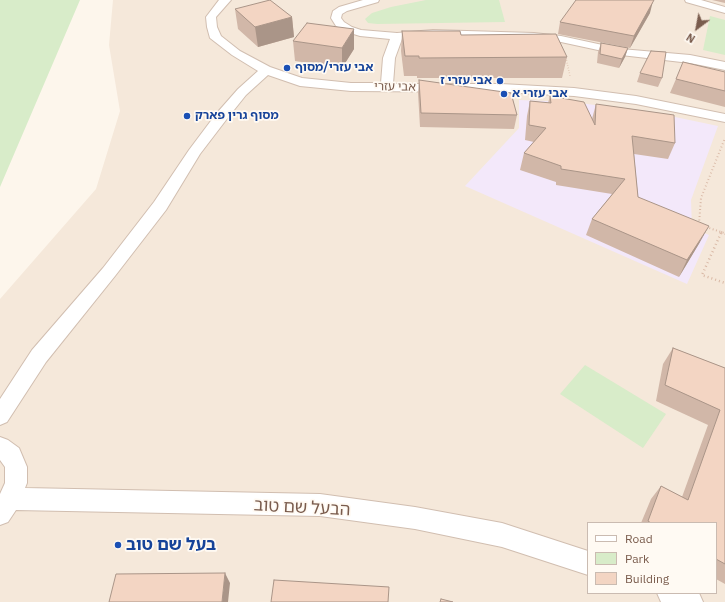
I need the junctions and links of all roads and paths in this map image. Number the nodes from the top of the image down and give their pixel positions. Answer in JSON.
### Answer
{"nodes":[{"id":1,"x":226,"y":0,"type":"edge"},
{"id":2,"x":374,"y":0,"type":"edge"},
{"id":3,"x":690,"y":0,"type":"edge"},
{"id":4,"x":725,"y":10,"type":"edge"},
{"id":5,"x":397,"y":36,"type":"junction"},
{"id":6,"x":561,"y":40,"type":"junction"},
{"id":7,"x":725,"y":66,"type":"edge"},
{"id":8,"x":266,"y":70,"type":"junction"},
{"id":9,"x":387,"y":87,"type":"junction"},
{"id":10,"x":574,"y":92,"type":"junction"},
{"id":11,"x":725,"y":118,"type":"edge"},
{"id":12,"x":725,"y":138,"type":"edge"},
{"id":13,"x":721,"y":233,"type":"junction"},
{"id":14,"x":725,"y":234,"type":"edge"},
{"id":15,"x":725,"y":283,"type":"edge"},
{"id":16,"x":0,"y":416,"type":"edge"},
{"id":17,"x":0,"y":447,"type":"edge"},
{"id":18,"x":5,"y":506,"type":"edge"},
{"id":19,"x":587,"y":563,"type":"edge"},
{"id":20,"x":672,"y":594,"type":"edge"},
{"id":21,"x":690,"y":602,"type":"edge"}],
"edges":[{"from":1,"to":8,"type":"street","name":"אבי עזרי"},
{"from":2,"to":5,"type":"street"},
{"from":3,"to":4,"type":"street"},
{"from":5,"to":6,"type":"street"},
{"from":5,"to":9,"type":"street"},
{"from":6,"to":7,"type":"street"},
{"from":6,"to":10,"type":"path"},
{"from":8,"to":9,"type":"street","name":"אבי עזרי"},
{"from":8,"to":16,"type":"street"},
{"from":9,"to":10,"type":"street","name":"אבי עזרי"},
{"from":10,"to":11,"type":"street","name":"אבי עזרי"},
{"from":12,"to":13,"type":"path"},
{"from":13,"to":14,"type":"path"},
{"from":13,"to":15,"type":"path"},
{"from":17,"to":18,"type":"street"},
{"from":18,"to":19,"type":"street","name":"הבעל שם טוב"},
{"from":20,"to":21,"type":"street"}]}
